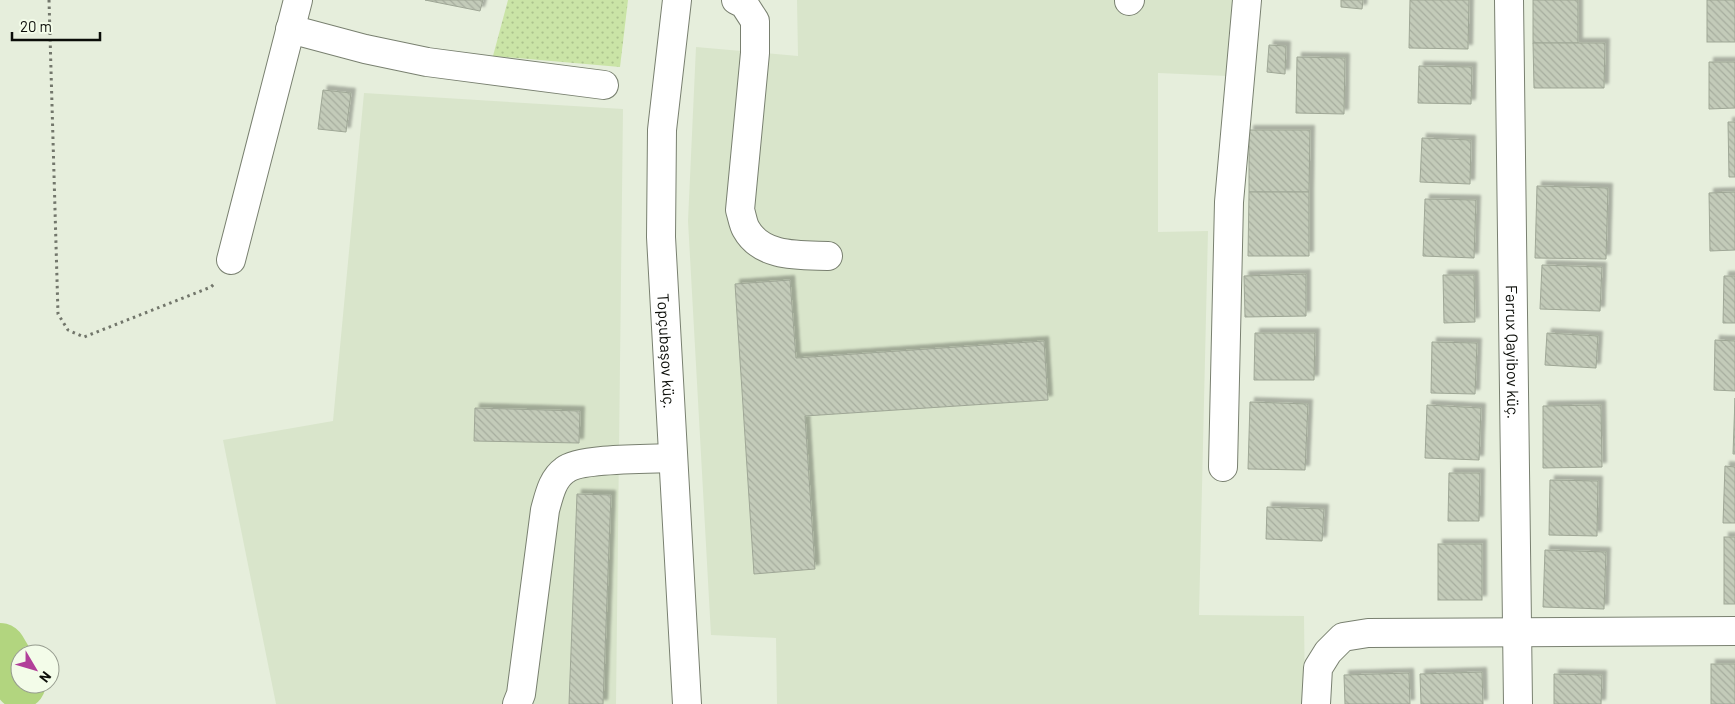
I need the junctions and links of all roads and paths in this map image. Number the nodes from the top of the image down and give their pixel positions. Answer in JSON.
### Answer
{"nodes":[{"id":1,"x":49,"y":0,"type":"edge"},
{"id":2,"x":298,"y":0,"type":"edge"},
{"id":3,"x":677,"y":0,"type":"edge"},
{"id":4,"x":736,"y":0,"type":"edge"},
{"id":5,"x":1247,"y":0,"type":"edge"},
{"id":6,"x":1509,"y":0,"type":"edge"},
{"id":7,"x":290,"y":29,"type":"junction"},
{"id":8,"x":604,"y":85,"type":"dead end"},
{"id":9,"x":828,"y":256,"type":"dead end"},
{"id":10,"x":230,"y":260,"type":"joint"},
{"id":11,"x":672,"y":458,"type":"junction"},
{"id":12,"x":1223,"y":467,"type":"dead end"},
{"id":13,"x":1735,"y":631,"type":"edge"},
{"id":14,"x":1517,"y":632,"type":"junction"},
{"id":15,"x":517,"y":704,"type":"edge"},
{"id":16,"x":687,"y":704,"type":"edge"},
{"id":17,"x":1316,"y":704,"type":"edge"},
{"id":18,"x":1518,"y":704,"type":"edge"}],
"edges":[{"from":1,"to":10,"type":"path"},
{"from":2,"to":7,"type":"street"},
{"from":3,"to":11,"type":"street","name":"Topçubaşov küç."},
{"from":4,"to":9,"type":"street"},
{"from":5,"to":12,"type":"street"},
{"from":6,"to":14,"type":"street","name":"Fərrux Qayibov küç."},
{"from":7,"to":8,"type":"street"},
{"from":7,"to":10,"type":"street"},
{"from":11,"to":15,"type":"street"},
{"from":11,"to":16,"type":"street","name":"Topçubaşov küç."},
{"from":13,"to":14,"type":"street"},
{"from":14,"to":17,"type":"street"},
{"from":14,"to":18,"type":"street","name":"Fərrux Qayibov küç."}]}
